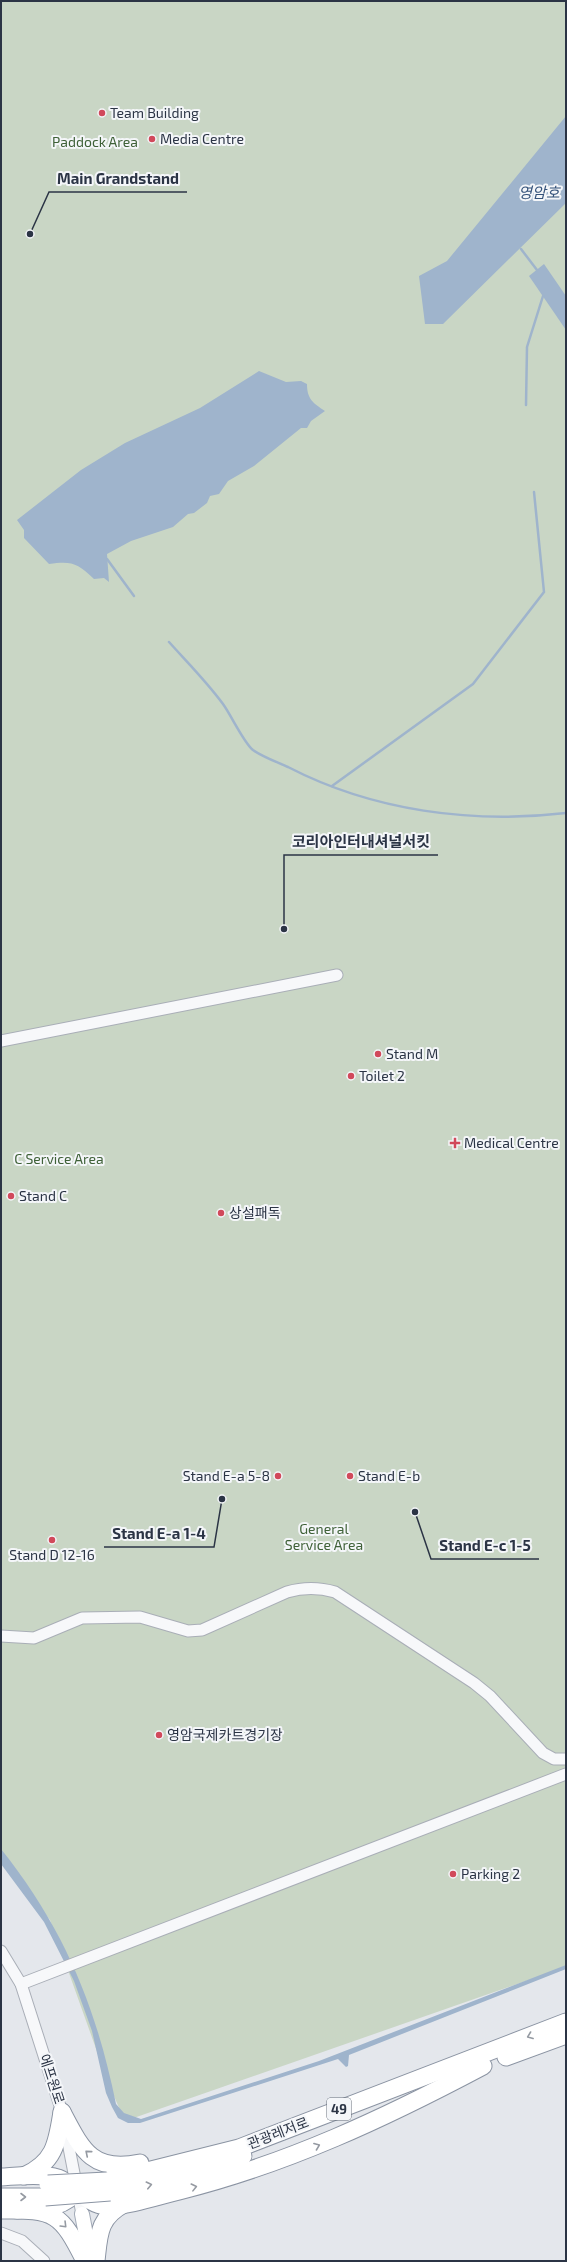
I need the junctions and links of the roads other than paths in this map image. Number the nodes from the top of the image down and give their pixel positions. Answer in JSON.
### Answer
{"nodes":[{"id":1,"x":337,"y":975,"type":"dead end"},
{"id":2,"x":1,"y":1041,"type":"edge"},
{"id":3,"x":1,"y":1636,"type":"edge"},
{"id":4,"x":543,"y":1753,"type":"junction"},
{"id":5,"x":566,"y":1759,"type":"edge"},
{"id":6,"x":566,"y":1774,"type":"edge"},
{"id":7,"x":549,"y":1781,"type":"junction"},
{"id":8,"x":1,"y":1951,"type":"edge"},
{"id":9,"x":21,"y":1984,"type":"junction"},
{"id":10,"x":566,"y":2022,"type":"edge"},
{"id":11,"x":566,"y":2035,"type":"edge"},
{"id":12,"x":476,"y":2062,"type":"junction"},
{"id":13,"x":62,"y":2112,"type":"junction"},
{"id":14,"x":122,"y":2167,"type":"junction"},
{"id":15,"x":24,"y":2176,"type":"junction"},
{"id":16,"x":1,"y":2177,"type":"edge"},
{"id":17,"x":1,"y":2185,"type":"edge"},
{"id":18,"x":47,"y":2191,"type":"junction"},
{"id":19,"x":77,"y":2191,"type":"junction"},
{"id":20,"x":1,"y":2197,"type":"edge"},
{"id":21,"x":128,"y":2202,"type":"junction"},
{"id":22,"x":9,"y":2210,"type":"edge"},
{"id":23,"x":82,"y":2214,"type":"joint"},
{"id":24,"x":1,"y":2233,"type":"edge"},
{"id":25,"x":44,"y":2261,"type":"edge"},
{"id":26,"x":85,"y":2261,"type":"edge"},
{"id":27,"x":91,"y":2261,"type":"edge"},
{"id":28,"x":96,"y":2261,"type":"edge"}],
"edges":[{"from":1,"to":2,"type":"street"},
{"from":3,"to":4,"type":"street"},
{"from":4,"to":5,"type":"street"},
{"from":4,"to":7,"type":"street"},
{"from":6,"to":7,"type":"street"},
{"from":7,"to":9,"type":"street"},
{"from":8,"to":9,"type":"street","name":"에프원로"},
{"from":9,"to":13,"type":"street","name":"에프원로"},
{"from":10,"to":12,"type":"highway","name":"관광레저로","number":"49","one_way":true},
{"from":11,"to":12,"type":"highway","name":"관광레저로","number":"49"},
{"from":12,"to":14,"type":"highway"},
{"from":12,"to":18,"type":"highway","name":"관광레저로","number":"49","bridge":true},
{"from":21,"to":12,"type":"highway","one_way":true},
{"from":14,"to":13,"type":"highway","one_way":true},
{"from":13,"to":15,"type":"highway"},
{"from":13,"to":19,"type":"street","name":"에프원로"},
{"from":14,"to":19,"type":"highway"},
{"from":15,"to":16,"type":"highway"},
{"from":15,"to":19,"type":"highway"},
{"from":17,"to":18,"type":"highway","name":"관광레저로","number":"49"},
{"from":20,"to":18,"type":"highway","name":"관광레저로","number":"49","one_way":true},
{"from":19,"to":21,"type":"highway"},
{"from":19,"to":22,"type":"highway"},
{"from":19,"to":23,"type":"street","name":"에프원로"},
{"from":21,"to":28,"type":"highway"},
{"from":22,"to":26,"type":"highway","one_way":true},
{"from":23,"to":27,"type":"main road"},
{"from":24,"to":25,"type":"street"}]}
